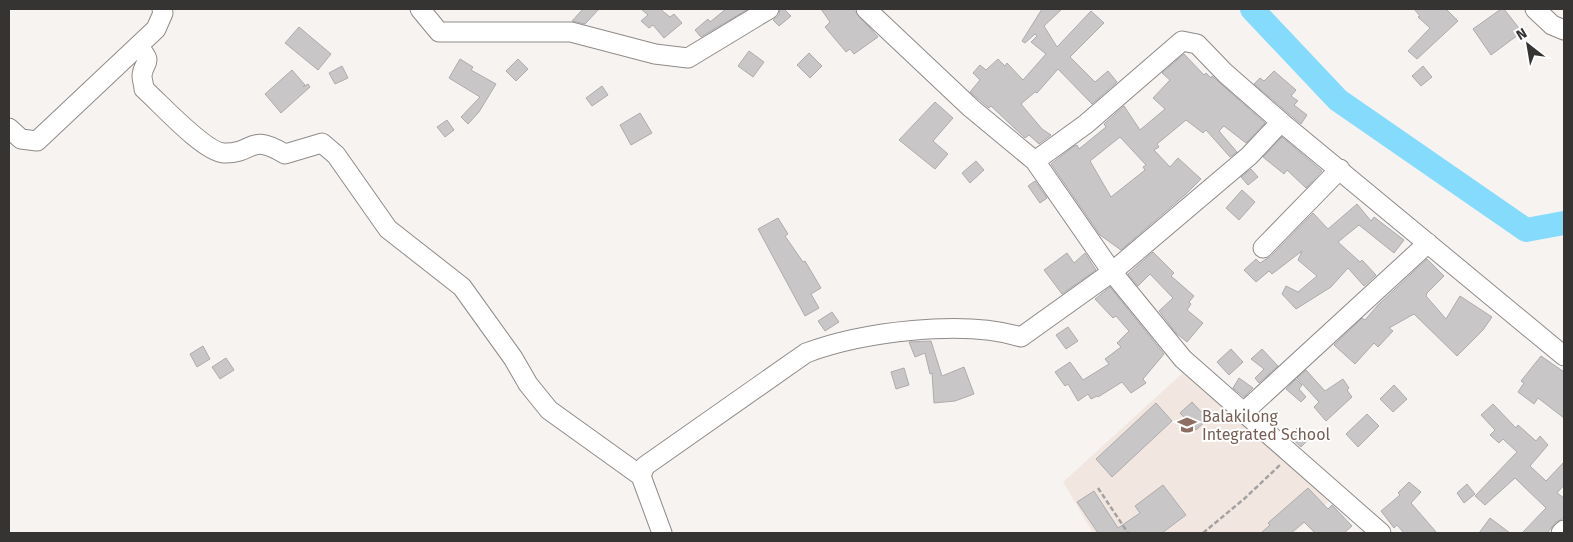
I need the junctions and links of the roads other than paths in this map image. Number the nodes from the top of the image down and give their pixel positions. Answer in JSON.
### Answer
{"nodes":[{"id":1,"x":162,"y":9,"type":"edge"},
{"id":2,"x":420,"y":9,"type":"edge"},
{"id":3,"x":769,"y":9,"type":"edge"},
{"id":4,"x":866,"y":9,"type":"edge"},
{"id":5,"x":1535,"y":9,"type":"edge"},
{"id":6,"x":1564,"y":30,"type":"edge"},
{"id":7,"x":138,"y":46,"type":"junction"},
{"id":8,"x":1281,"y":122,"type":"junction"},
{"id":9,"x":9,"y":128,"type":"edge"},
{"id":10,"x":1035,"y":161,"type":"junction"},
{"id":11,"x":1340,"y":169,"type":"junction"},
{"id":12,"x":1428,"y":243,"type":"junction"},
{"id":13,"x":1263,"y":248,"type":"dead end"},
{"id":14,"x":1112,"y":272,"type":"junction"},
{"id":15,"x":1564,"y":356,"type":"edge"},
{"id":16,"x":1244,"y":412,"type":"junction"},
{"id":17,"x":641,"y":476,"type":"junction"},
{"id":18,"x":1564,"y":530,"type":"edge"},
{"id":19,"x":662,"y":533,"type":"edge"},
{"id":20,"x":1382,"y":533,"type":"edge"},
{"id":21,"x":1561,"y":533,"type":"edge"}],
"edges":[{"from":1,"to":7,"type":"street"},
{"from":2,"to":3,"type":"street"},
{"from":4,"to":10,"type":"street"},
{"from":5,"to":6,"type":"street"},
{"from":7,"to":9,"type":"street"},
{"from":7,"to":17,"type":"street"},
{"from":8,"to":10,"type":"street"},
{"from":8,"to":11,"type":"street"},
{"from":8,"to":14,"type":"street"},
{"from":10,"to":14,"type":"street"},
{"from":11,"to":12,"type":"street"},
{"from":11,"to":13,"type":"street"},
{"from":12,"to":15,"type":"street"},
{"from":12,"to":16,"type":"street"},
{"from":14,"to":16,"type":"street"},
{"from":14,"to":17,"type":"street"},
{"from":16,"to":20,"type":"street"},
{"from":17,"to":19,"type":"street"},
{"from":18,"to":21,"type":"street"}]}
